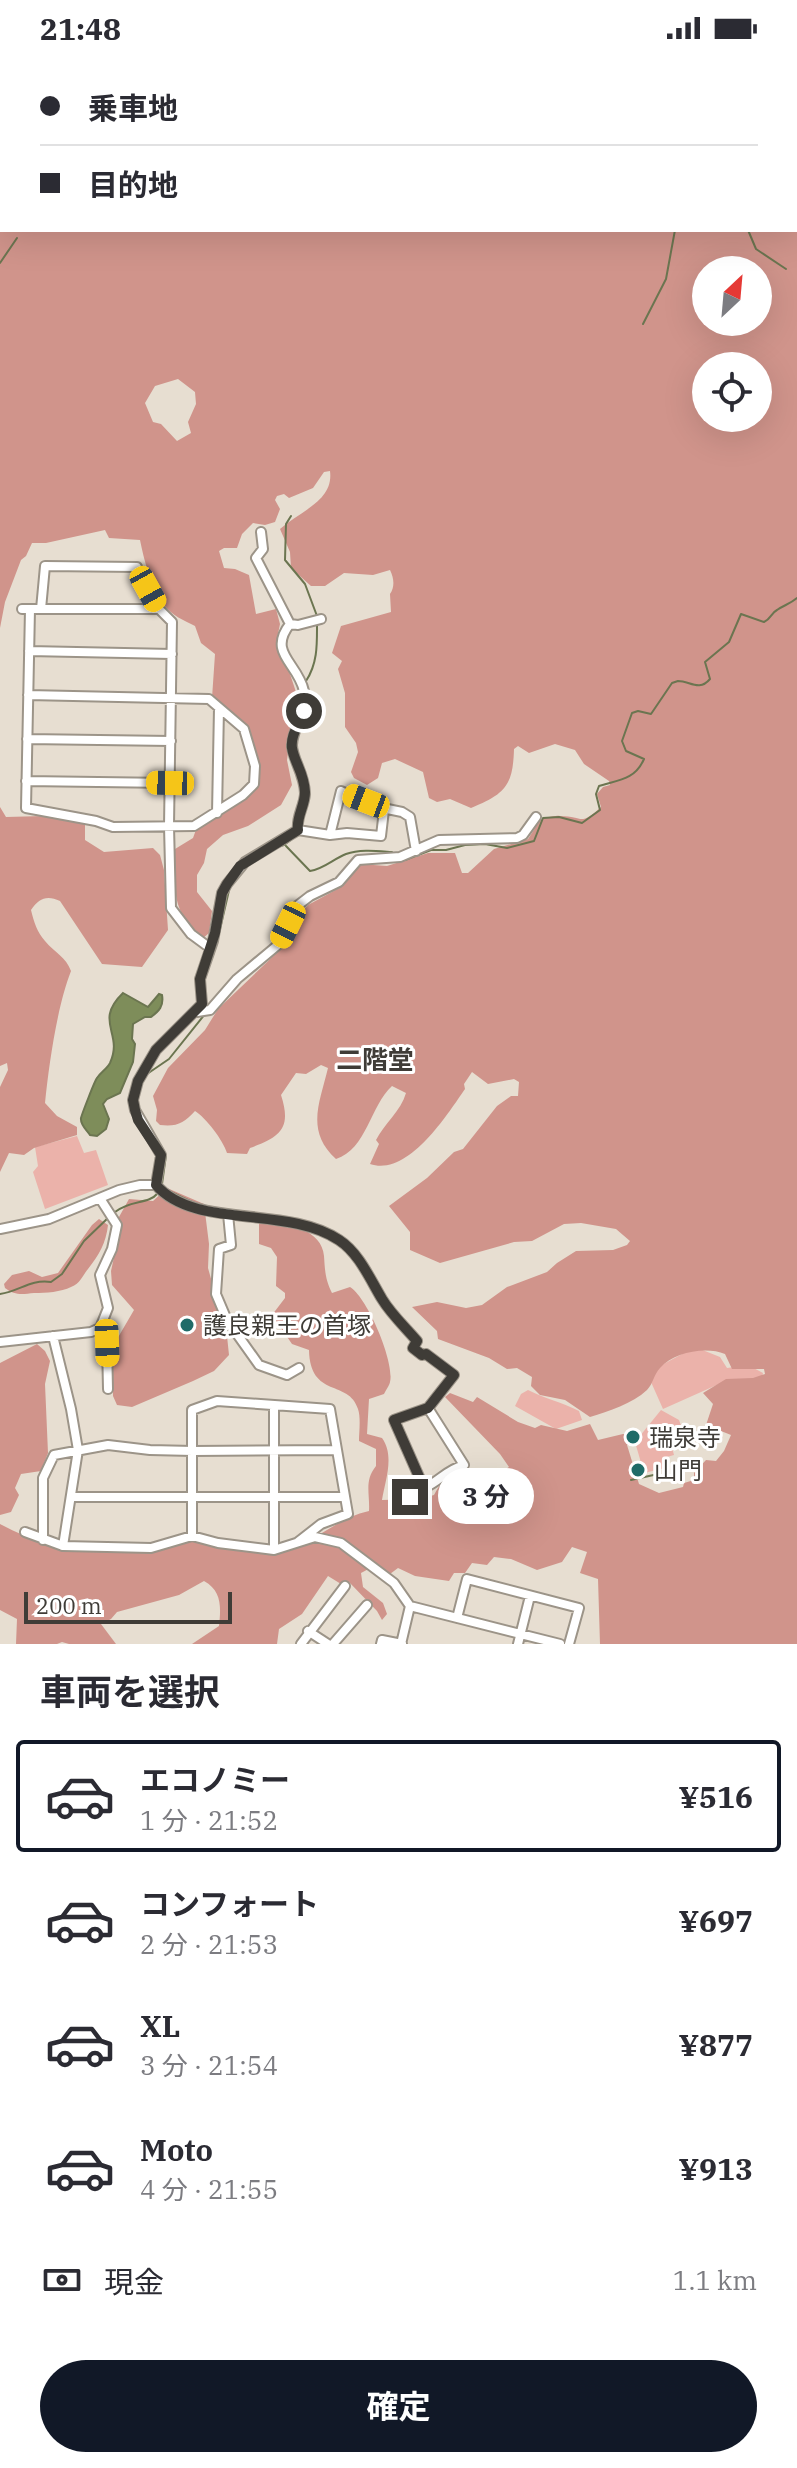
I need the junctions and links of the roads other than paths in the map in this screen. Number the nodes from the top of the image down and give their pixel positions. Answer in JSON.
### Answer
{"nodes":[{"id":1,"x":615,"y":56,"type":"edge"},
{"id":2,"x":624,"y":56,"type":"edge"},
{"id":3,"x":261,"y":532,"type":"dead end"},
{"id":4,"x":41,"y":609,"type":"junction"},
{"id":5,"x":159,"y":609,"type":"junction"},
{"id":6,"x":321,"y":619,"type":"dead end"},
{"id":7,"x":290,"y":624,"type":"junction"},
{"id":8,"x":29,"y":651,"type":"junction"},
{"id":9,"x":172,"y":654,"type":"junction"},
{"id":10,"x":28,"y":695,"type":"junction"},
{"id":11,"x":171,"y":697,"type":"junction"},
{"id":12,"x":219,"y":708,"type":"junction"},
{"id":13,"x":27,"y":739,"type":"junction"},
{"id":14,"x":171,"y":741,"type":"junction"},
{"id":15,"x":26,"y":781,"type":"junction"},
{"id":16,"x":170,"y":783,"type":"junction"},
{"id":17,"x":384,"y":810,"type":"junction"},
{"id":18,"x":217,"y":813,"type":"junction"},
{"id":19,"x":536,"y":817,"type":"dead end"},
{"id":20,"x":169,"y":826,"type":"junction"},
{"id":21,"x":294,"y":833,"type":"junction"},
{"id":22,"x":330,"y":835,"type":"junction"},
{"id":23,"x":416,"y":851,"type":"junction"},
{"id":24,"x":210,"y":948,"type":"junction"},
{"id":25,"x":197,"y":1012,"type":"junction"},
{"id":26,"x":156,"y":1185,"type":"junction"},
{"id":27,"x":101,"y":1200,"type":"junction"},
{"id":28,"x":228,"y":1214,"type":"junction"},
{"id":29,"x":0,"y":1229,"type":"edge"},
{"id":30,"x":100,"y":1328,"type":"junction"},
{"id":31,"x":53,"y":1336,"type":"junction"},
{"id":32,"x":0,"y":1342,"type":"edge"},
{"id":33,"x":299,"y":1368,"type":"dead end"},
{"id":34,"x":108,"y":1389,"type":"dead end"},
{"id":35,"x":274,"y":1405,"type":"junction"},
{"id":36,"x":428,"y":1408,"type":"junction"},
{"id":37,"x":78,"y":1450,"type":"junction"},
{"id":38,"x":274,"y":1450,"type":"junction"},
{"id":39,"x":336,"y":1450,"type":"junction"},
{"id":40,"x":193,"y":1451,"type":"junction"},
{"id":41,"x":424,"y":1488,"type":"junction"},
{"id":42,"x":395,"y":1492,"type":"dead end"},
{"id":43,"x":71,"y":1497,"type":"junction"},
{"id":44,"x":193,"y":1497,"type":"junction"},
{"id":45,"x":274,"y":1497,"type":"junction"},
{"id":46,"x":345,"y":1497,"type":"junction"},
{"id":47,"x":25,"y":1532,"type":"dead end"},
{"id":48,"x":192,"y":1536,"type":"junction"},
{"id":49,"x":43,"y":1540,"type":"junction"},
{"id":50,"x":297,"y":1543,"type":"junction"},
{"id":51,"x":63,"y":1546,"type":"junction"},
{"id":52,"x":274,"y":1550,"type":"junction"},
{"id":53,"x":345,"y":1586,"type":"dead end"},
{"id":54,"x":530,"y":1596,"type":"junction"},
{"id":55,"x":367,"y":1605,"type":"dead end"},
{"id":56,"x":410,"y":1606,"type":"junction"},
{"id":57,"x":457,"y":1618,"type":"junction"},
{"id":58,"x":308,"y":1631,"type":"junction"},
{"id":59,"x":520,"y":1639,"type":"edge"},
{"id":60,"x":301,"y":1644,"type":"edge"},
{"id":61,"x":330,"y":1644,"type":"edge"},
{"id":62,"x":381,"y":1644,"type":"edge"},
{"id":63,"x":401,"y":1644,"type":"edge"},
{"id":64,"x":560,"y":1644,"type":"edge"},
{"id":65,"x":569,"y":1644,"type":"edge"}],
"edges":[{"from":1,"to":2,"type":"street"},
{"from":3,"to":7,"type":"street"},
{"from":4,"to":5,"type":"street"},
{"from":4,"to":5,"type":"street"},
{"from":4,"to":8,"type":"street"},
{"from":5,"to":9,"type":"street"},
{"from":6,"to":7,"type":"street"},
{"from":7,"to":21,"type":"street"},
{"from":8,"to":9,"type":"street"},
{"from":8,"to":10,"type":"street"},
{"from":9,"to":11,"type":"street"},
{"from":10,"to":11,"type":"street"},
{"from":10,"to":13,"type":"street"},
{"from":11,"to":12,"type":"street"},
{"from":11,"to":14,"type":"street"},
{"from":12,"to":18,"type":"street"},
{"from":12,"to":18,"type":"street"},
{"from":13,"to":14,"type":"street"},
{"from":13,"to":15,"type":"street"},
{"from":14,"to":16,"type":"street"},
{"from":15,"to":16,"type":"street"},
{"from":15,"to":20,"type":"street"},
{"from":16,"to":20,"type":"street"},
{"from":17,"to":22,"type":"street"},
{"from":17,"to":22,"type":"street"},
{"from":17,"to":23,"type":"street"},
{"from":18,"to":20,"type":"street"},
{"from":19,"to":23,"type":"street"},
{"from":20,"to":24,"type":"street"},
{"from":21,"to":22,"type":"street"},
{"from":21,"to":24,"type":"street"},
{"from":23,"to":25,"type":"street"},
{"from":24,"to":25,"type":"street"},
{"from":25,"to":26,"type":"street"},
{"from":26,"to":27,"type":"street"},
{"from":26,"to":28,"type":"street"},
{"from":27,"to":29,"type":"street"},
{"from":27,"to":30,"type":"street"},
{"from":28,"to":33,"type":"street"},
{"from":28,"to":36,"type":"street"},
{"from":30,"to":31,"type":"street"},
{"from":30,"to":34,"type":"street"},
{"from":31,"to":32,"type":"street"},
{"from":31,"to":37,"type":"street"},
{"from":35,"to":38,"type":"street"},
{"from":35,"to":39,"type":"street"},
{"from":35,"to":40,"type":"street"},
{"from":36,"to":41,"type":"street"},
{"from":36,"to":41,"type":"street"},
{"from":37,"to":40,"type":"street"},
{"from":37,"to":43,"type":"street"},
{"from":37,"to":49,"type":"street"},
{"from":38,"to":39,"type":"street"},
{"from":38,"to":40,"type":"street"},
{"from":38,"to":45,"type":"street"},
{"from":39,"to":46,"type":"street"},
{"from":40,"to":44,"type":"street"},
{"from":41,"to":42,"type":"street"},
{"from":43,"to":44,"type":"street"},
{"from":43,"to":51,"type":"street"},
{"from":44,"to":45,"type":"street"},
{"from":44,"to":48,"type":"street"},
{"from":45,"to":46,"type":"street"},
{"from":45,"to":52,"type":"street"},
{"from":46,"to":50,"type":"street"},
{"from":47,"to":49,"type":"street"},
{"from":48,"to":51,"type":"street"},
{"from":48,"to":52,"type":"street"},
{"from":49,"to":51,"type":"street"},
{"from":50,"to":52,"type":"street"},
{"from":50,"to":56,"type":"street"},
{"from":53,"to":58,"type":"street"},
{"from":54,"to":57,"type":"street"},
{"from":54,"to":59,"type":"street"},
{"from":54,"to":65,"type":"street"},
{"from":55,"to":61,"type":"street"},
{"from":56,"to":57,"type":"street"},
{"from":56,"to":63,"type":"street"},
{"from":57,"to":59,"type":"street"},
{"from":58,"to":60,"type":"street"},
{"from":58,"to":61,"type":"street"},
{"from":59,"to":64,"type":"street"},
{"from":62,"to":63,"type":"street"}]}
